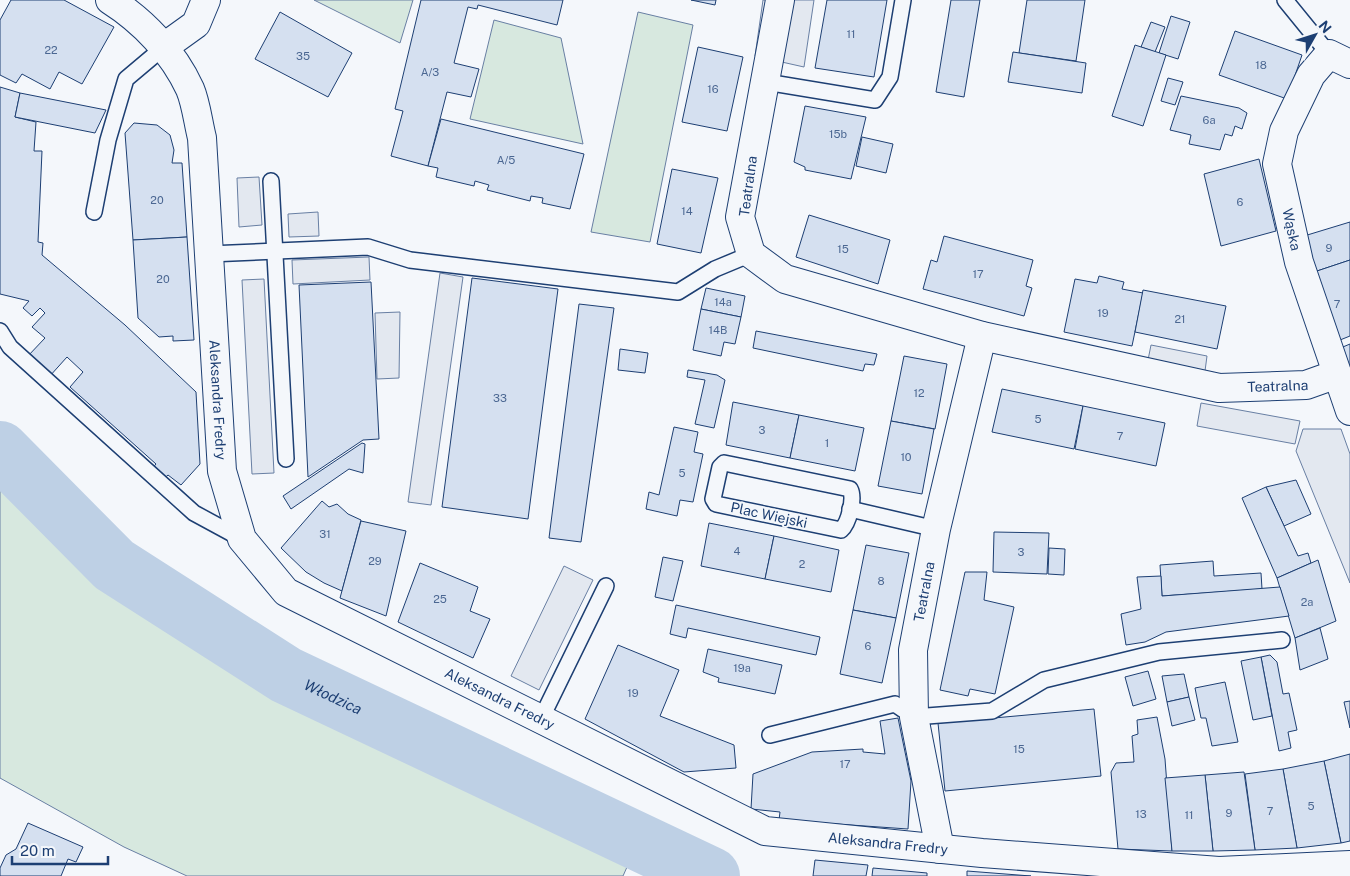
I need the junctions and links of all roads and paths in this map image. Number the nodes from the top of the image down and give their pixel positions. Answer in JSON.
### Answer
{"nodes":[{"id":1,"x":110,"y":0,"type":"edge"},
{"id":2,"x":206,"y":0,"type":"edge"},
{"id":3,"x":780,"y":0,"type":"edge"},
{"id":4,"x":904,"y":0,"type":"edge"},
{"id":5,"x":1285,"y":0,"type":"edge"},
{"id":6,"x":164,"y":47,"type":"junction"},
{"id":7,"x":1340,"y":59,"type":"edge"},
{"id":8,"x":766,"y":82,"type":"junction"},
{"id":9,"x":271,"y":181,"type":"dead end"},
{"id":10,"x":94,"y":212,"type":"dead end"},
{"id":11,"x":275,"y":251,"type":"junction"},
{"id":12,"x":209,"y":254,"type":"junction"},
{"id":13,"x":751,"y":254,"type":"junction"},
{"id":14,"x":0,"y":331,"type":"edge"},
{"id":15,"x":982,"y":336,"type":"junction"},
{"id":16,"x":1337,"y":374,"type":"junction"},
{"id":17,"x":1350,"y":411,"type":"edge"},
{"id":18,"x":286,"y":459,"type":"dead end"},
{"id":19,"x":850,"y":509,"type":"junction"},
{"id":20,"x":936,"y":529,"type":"junction"},
{"id":21,"x":242,"y":539,"type":"junction"},
{"id":22,"x":606,"y":586,"type":"dead end"},
{"id":23,"x":1282,"y":640,"type":"dead end"},
{"id":24,"x":914,"y":717,"type":"junction"},
{"id":25,"x":541,"y":719,"type":"junction"},
{"id":26,"x":770,"y":735,"type":"dead end"},
{"id":27,"x":940,"y":849,"type":"junction"},
{"id":28,"x":1350,"y":865,"type":"edge"}],
"edges":[{"from":1,"to":6,"type":"street","name":"Aleksandra Fredry"},
{"from":2,"to":6,"type":"street"},
{"from":3,"to":8,"type":"street","name":"Teatralna"},
{"from":4,"to":8,"type":"lane"},
{"from":5,"to":7,"type":"lane"},
{"from":6,"to":10,"type":"lane"},
{"from":6,"to":12,"type":"street","name":"Aleksandra Fredry"},
{"from":7,"to":16,"type":"street","name":"Wąska"},
{"from":8,"to":13,"type":"street","name":"Teatralna"},
{"from":9,"to":11,"type":"lane"},
{"from":11,"to":12,"type":"lane"},
{"from":11,"to":13,"type":"lane"},
{"from":11,"to":18,"type":"lane"},
{"from":12,"to":21,"type":"street","name":"Aleksandra Fredry"},
{"from":13,"to":15,"type":"street","name":"Teatralna"},
{"from":14,"to":21,"type":"lane"},
{"from":15,"to":16,"type":"street","name":"Teatralna"},
{"from":15,"to":20,"type":"street","name":"Teatralna"},
{"from":16,"to":17,"type":"street","name":"Wąska"},
{"from":19,"to":19,"type":"lane","name":"Plac Wiejski"},
{"from":19,"to":20,"type":"lane"},
{"from":20,"to":24,"type":"street","name":"Teatralna"},
{"from":21,"to":25,"type":"street","name":"Aleksandra Fredry"},
{"from":22,"to":25,"type":"lane"},
{"from":23,"to":24,"type":"lane"},
{"from":24,"to":26,"type":"lane"},
{"from":24,"to":27,"type":"street","name":"Teatralna"},
{"from":25,"to":27,"type":"street","name":"Aleksandra Fredry"},
{"from":27,"to":28,"type":"street","name":"Aleksandra Fredry"}]}
